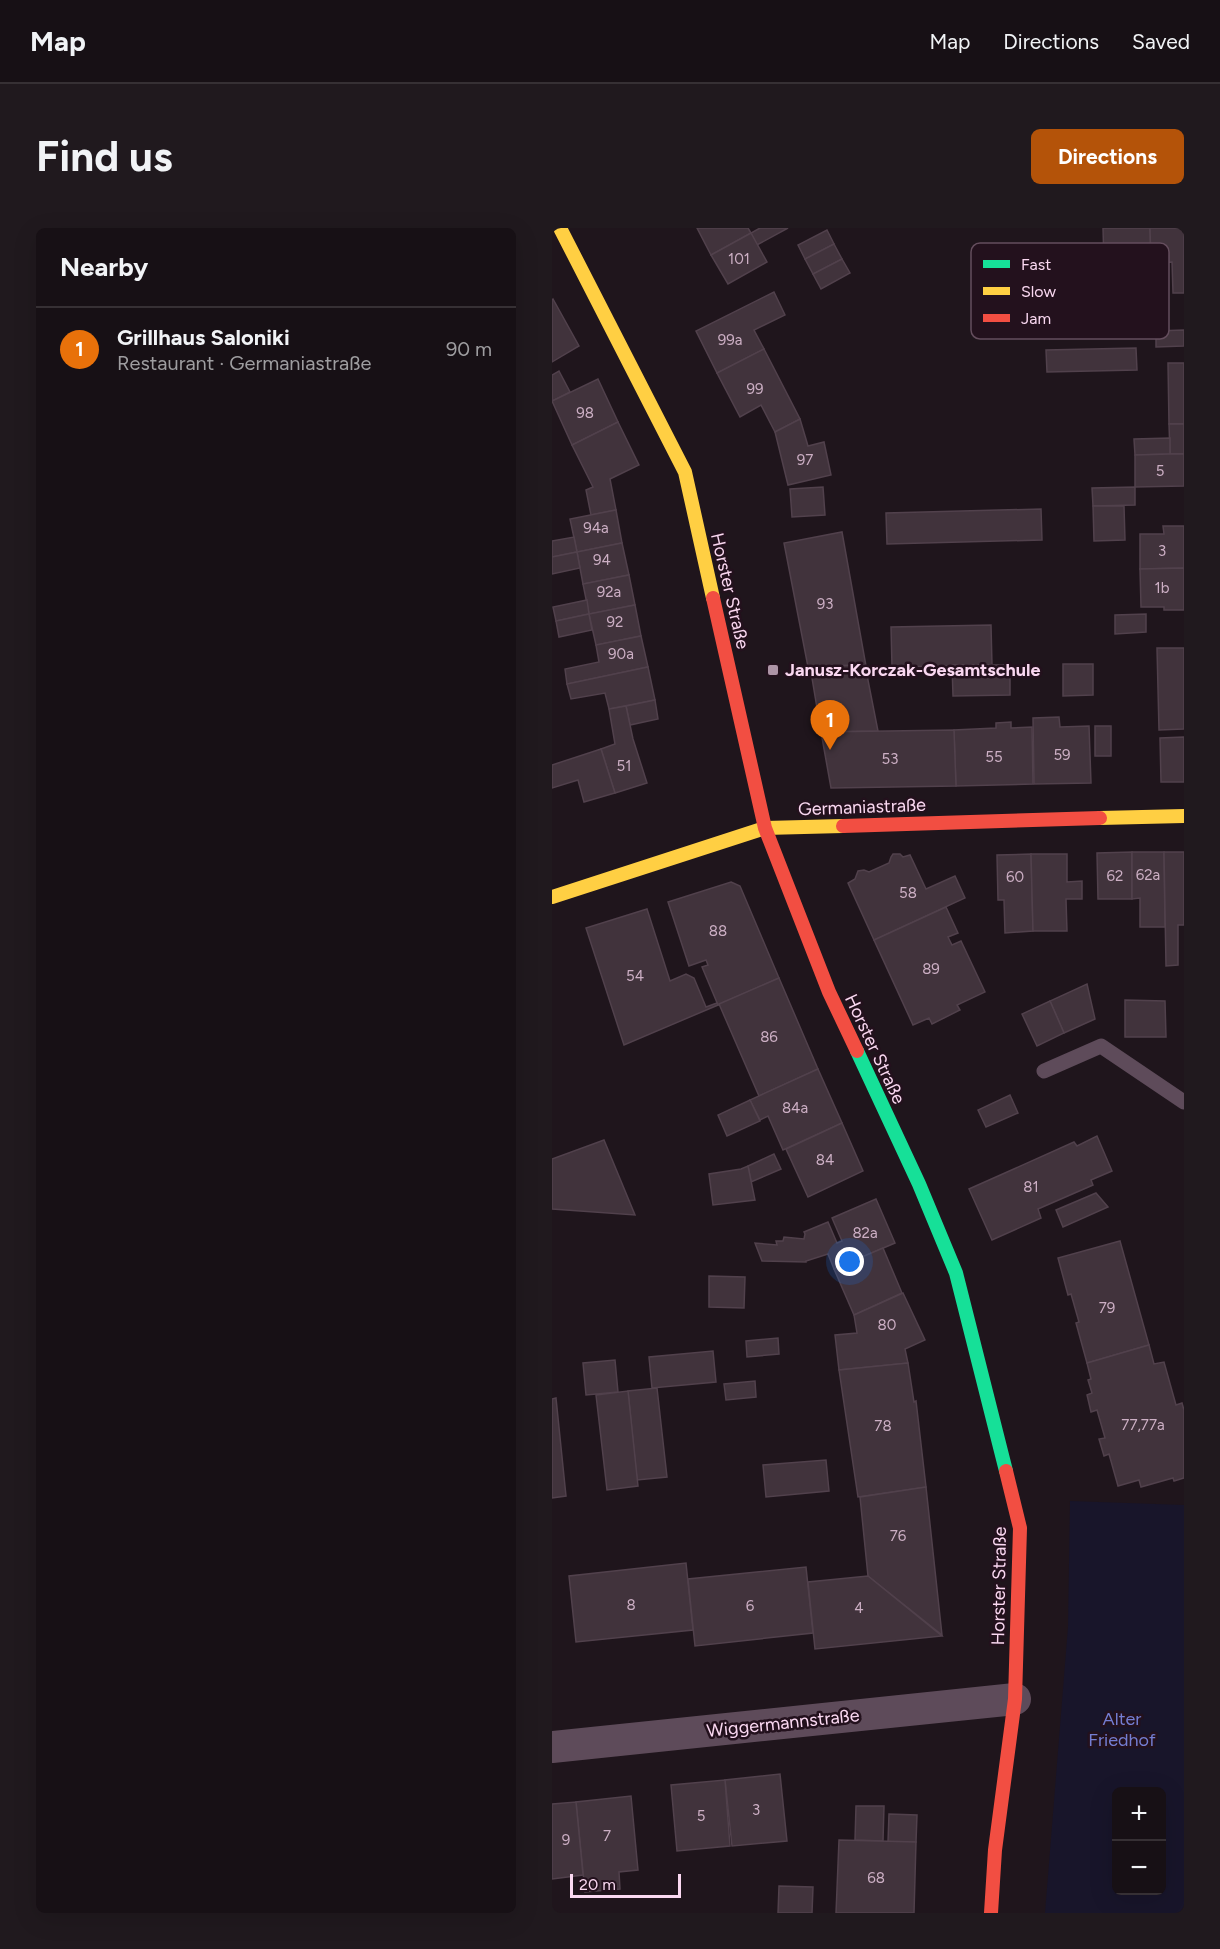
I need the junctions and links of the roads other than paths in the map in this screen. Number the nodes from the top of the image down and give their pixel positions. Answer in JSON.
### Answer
{"nodes":[{"id":1,"x":560,"y":228,"type":"edge"},
{"id":2,"x":1184,"y":816,"type":"edge"},
{"id":3,"x":765,"y":828,"type":"junction"},
{"id":4,"x":552,"y":897,"type":"edge"},
{"id":5,"x":1044,"y":1071,"type":"dead end"},
{"id":6,"x":1184,"y":1102,"type":"edge"},
{"id":7,"x":1015,"y":1699,"type":"junction"},
{"id":8,"x":552,"y":1747,"type":"edge"},
{"id":9,"x":991,"y":1913,"type":"edge"}],
"edges":[{"from":1,"to":3,"type":"main road","name":"Horster Straße"},
{"from":2,"to":3,"type":"main road","name":"Germaniastraße"},
{"from":3,"to":4,"type":"main road","name":"Germaniastraße"},
{"from":3,"to":7,"type":"main road","name":"Horster Straße"},
{"from":5,"to":6,"type":"lane"},
{"from":7,"to":8,"type":"street","name":"Wiggermannstraße"},
{"from":7,"to":9,"type":"main road","name":"Horster Straße"}]}
